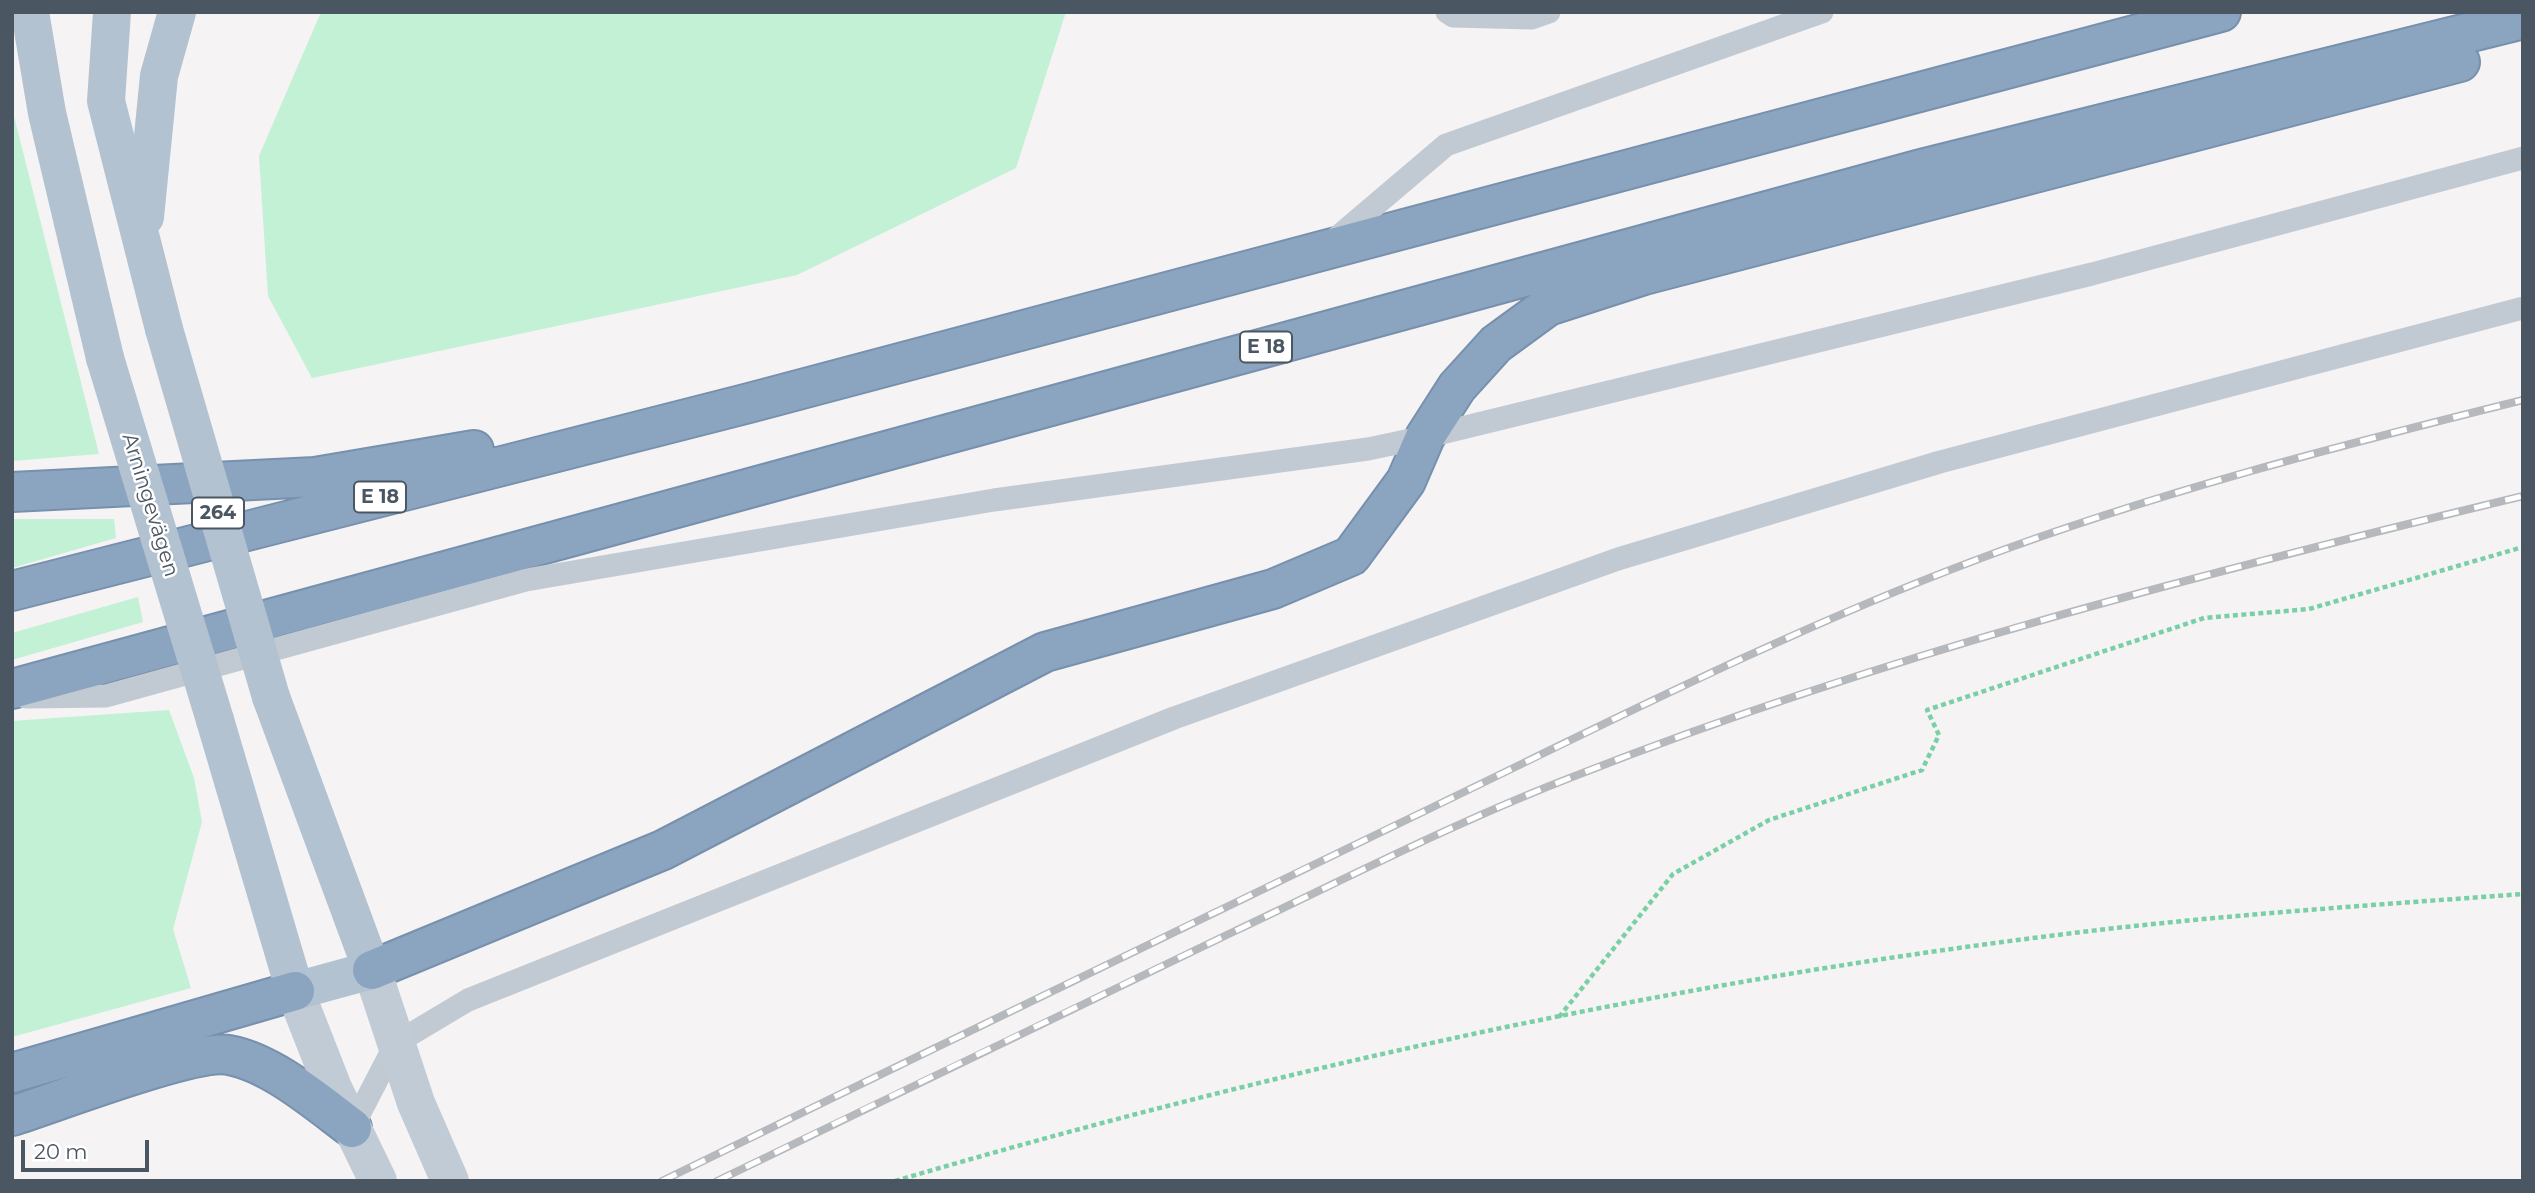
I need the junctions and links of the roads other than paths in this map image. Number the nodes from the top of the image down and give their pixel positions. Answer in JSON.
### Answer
{"nodes":[{"id":1,"x":30,"y":12,"type":"edge"},
{"id":2,"x":112,"y":12,"type":"edge"},
{"id":3,"x":177,"y":12,"type":"edge"},
{"id":4,"x":1447,"y":12,"type":"edge"},
{"id":5,"x":1549,"y":12,"type":"edge"},
{"id":6,"x":1822,"y":12,"type":"edge"},
{"id":7,"x":2221,"y":12,"type":"edge"},
{"id":8,"x":2523,"y":19,"type":"edge"},
{"id":9,"x":2523,"y":46,"type":"edge"},
{"id":10,"x":2523,"y":158,"type":"edge"},
{"id":11,"x":142,"y":243,"type":"junction"},
{"id":12,"x":1321,"y":251,"type":"junction"},
{"id":13,"x":2523,"y":308,"type":"edge"},
{"id":14,"x":748,"y":403,"type":"junction"},
{"id":15,"x":1425,"y":437,"type":"junction"},
{"id":16,"x":12,"y":492,"type":"edge"},
{"id":17,"x":12,"y":591,"type":"edge"},
{"id":18,"x":12,"y":689,"type":"edge"},
{"id":19,"x":12,"y":698,"type":"edge"},
{"id":20,"x":372,"y":970,"type":"junction"},
{"id":21,"x":295,"y":991,"type":"junction"},
{"id":22,"x":396,"y":1043,"type":"junction"},
{"id":23,"x":12,"y":1073,"type":"edge"},
{"id":24,"x":12,"y":1116,"type":"edge"},
{"id":25,"x":352,"y":1128,"type":"junction"},
{"id":26,"x":378,"y":1181,"type":"edge"},
{"id":27,"x":450,"y":1181,"type":"edge"}],
"edges":[{"from":1,"to":21,"type":"main road","name":"Arningevägen","bridge":true},
{"from":2,"to":11,"type":"main road","number":"264"},
{"from":3,"to":11,"type":"main road"},
{"from":4,"to":5,"type":"lane"},
{"from":6,"to":12,"type":"lane"},
{"from":7,"to":12,"type":"highway","number":"E 18"},
{"from":8,"to":18,"type":"highway","number":"E 18"},
{"from":9,"to":15,"type":"highway"},
{"from":10,"to":15,"type":"lane"},
{"from":11,"to":20,"type":"main road","number":"264","bridge":true},
{"from":12,"to":14,"type":"highway","number":"E 18"},
{"from":13,"to":22,"type":"lane"},
{"from":14,"to":16,"type":"highway"},
{"from":14,"to":17,"type":"highway","number":"E 18"},
{"from":15,"to":19,"type":"lane"},
{"from":15,"to":20,"type":"highway"},
{"from":20,"to":21,"type":"main road"},
{"from":20,"to":22,"type":"main road"},
{"from":21,"to":23,"type":"highway"},
{"from":21,"to":25,"type":"main road"},
{"from":22,"to":25,"type":"lane"},
{"from":22,"to":27,"type":"main road"},
{"from":24,"to":25,"type":"highway"},
{"from":25,"to":26,"type":"main road"}]}
